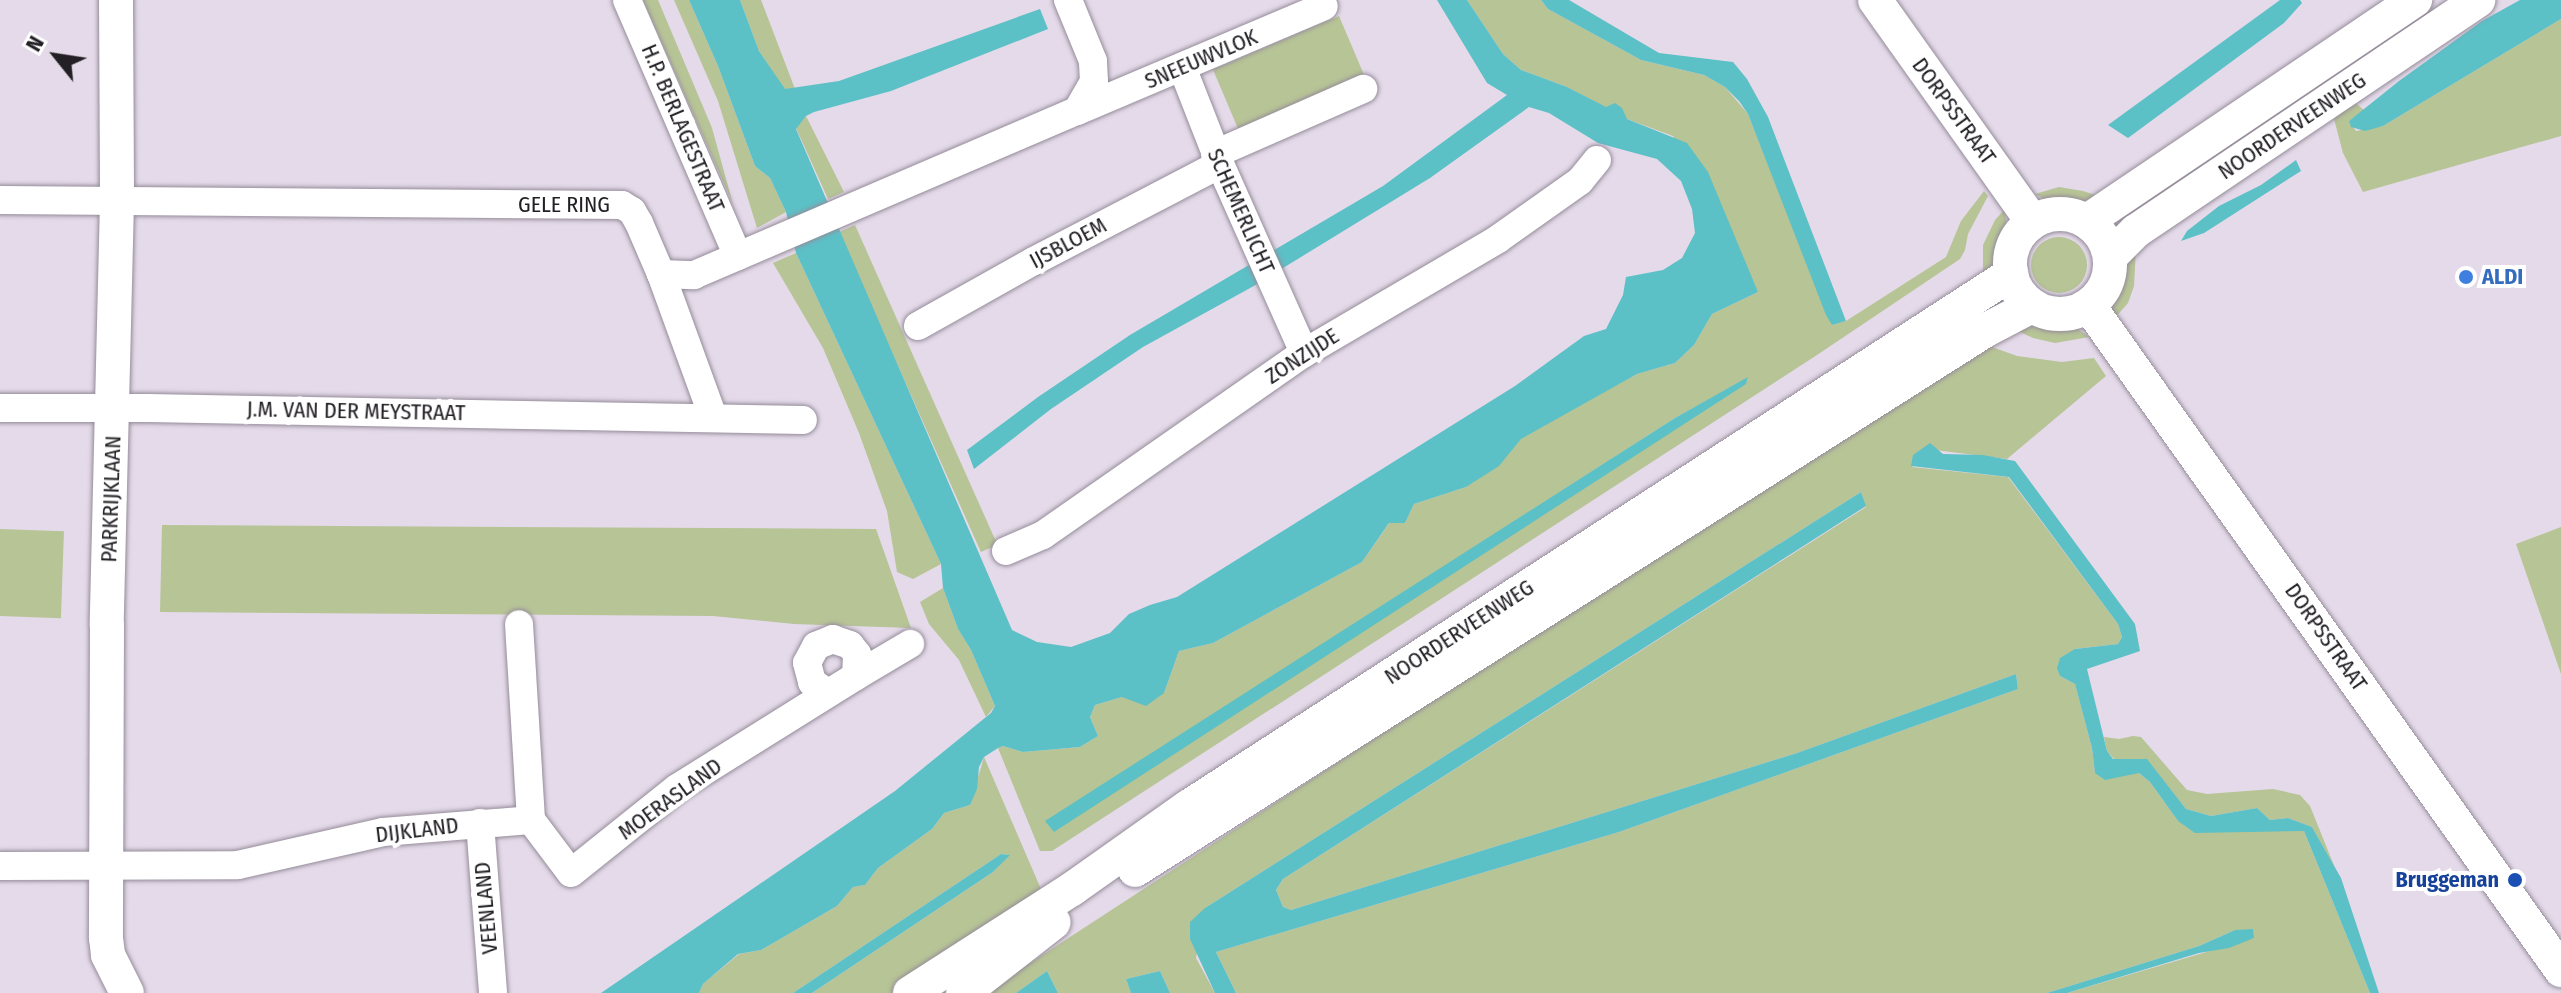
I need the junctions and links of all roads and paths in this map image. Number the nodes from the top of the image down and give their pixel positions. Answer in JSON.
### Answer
{"nodes":[{"id":1,"x":116,"y":0,"type":"edge"},
{"id":2,"x":627,"y":0,"type":"edge"},
{"id":3,"x":1068,"y":0,"type":"edge"},
{"id":4,"x":1875,"y":0,"type":"edge"},
{"id":5,"x":2415,"y":0,"type":"edge"},
{"id":6,"x":2478,"y":0,"type":"edge"},
{"id":7,"x":1324,"y":6,"type":"dead end"},
{"id":8,"x":1182,"y":67,"type":"junction"},
{"id":9,"x":1363,"y":89,"type":"dead end"},
{"id":10,"x":1077,"y":111,"type":"junction"},
{"id":11,"x":1218,"y":159,"type":"junction"},
{"id":12,"x":1597,"y":160,"type":"dead end"},
{"id":13,"x":0,"y":200,"type":"edge"},
{"id":14,"x":117,"y":201,"type":"junction"},
{"id":15,"x":2087,"y":221,"type":"junction"},
{"id":16,"x":2033,"y":222,"type":"junction"},
{"id":17,"x":738,"y":256,"type":"junction"},
{"id":18,"x":2110,"y":257,"type":"junction"},
{"id":19,"x":661,"y":274,"type":"junction"},
{"id":20,"x":2011,"y":274,"type":"junction"},
{"id":21,"x":2032,"y":306,"type":"junction"},
{"id":22,"x":2089,"y":306,"type":"junction"},
{"id":23,"x":918,"y":326,"type":"dead end"},
{"id":24,"x":1304,"y":353,"type":"junction"},
{"id":25,"x":0,"y":408,"type":"edge"},
{"id":26,"x":113,"y":409,"type":"junction"},
{"id":27,"x":713,"y":417,"type":"junction"},
{"id":28,"x":803,"y":420,"type":"dead end"},
{"id":29,"x":1006,"y":551,"type":"dead end"},
{"id":30,"x":519,"y":624,"type":"dead end"},
{"id":31,"x":910,"y":644,"type":"dead end"},
{"id":32,"x":856,"y":676,"type":"junction"},
{"id":33,"x":828,"y":693,"type":"junction"},
{"id":34,"x":531,"y":820,"type":"junction"},
{"id":35,"x":480,"y":823,"type":"junction"},
{"id":36,"x":0,"y":866,"type":"edge"},
{"id":37,"x":109,"y":867,"type":"junction"},
{"id":38,"x":2561,"y":970,"type":"edge"},
{"id":39,"x":127,"y":993,"type":"edge"},
{"id":40,"x":493,"y":993,"type":"edge"},
{"id":41,"x":910,"y":993,"type":"edge"},
{"id":42,"x":963,"y":993,"type":"edge"}],
"edges":[{"from":1,"to":14,"type":"street","name":"PARKRIJKLAAN"},
{"from":2,"to":17,"type":"street","name":"H.P. BERLAGESTRAAT"},
{"from":3,"to":10,"type":"street"},
{"from":4,"to":16,"type":"street","name":"DORPSSTRAAT"},
{"from":5,"to":15,"type":"street","name":"NOORDERVEENWEG"},
{"from":6,"to":18,"type":"street","name":"NOORDERVEENWEG"},
{"from":7,"to":8,"type":"street","name":"SNEEUWVLOK"},
{"from":8,"to":10,"type":"street","name":"SNEEUWVLOK"},
{"from":8,"to":11,"type":"street","name":"SCHEMERLICHT"},
{"from":9,"to":11,"type":"street","name":"IJSBLOEM"},
{"from":10,"to":17,"type":"street"},
{"from":11,"to":23,"type":"street","name":"IJSBLOEM"},
{"from":11,"to":24,"type":"street","name":"SCHEMERLICHT"},
{"from":12,"to":24,"type":"street","name":"ZONZIJDE"},
{"from":13,"to":14,"type":"street","name":"GELE RING"},
{"from":14,"to":19,"type":"street","name":"GELE RING"},
{"from":14,"to":26,"type":"street","name":"PARKRIJKLAAN"},
{"from":15,"to":16,"type":"street"},
{"from":15,"to":18,"type":"street"},
{"from":16,"to":20,"type":"street"},
{"from":17,"to":19,"type":"street"},
{"from":18,"to":22,"type":"street"},
{"from":19,"to":27,"type":"street"},
{"from":20,"to":21,"type":"street"},
{"from":20,"to":41,"type":"street","name":"NOORDERVEENWEG"},
{"from":21,"to":22,"type":"street"},
{"from":21,"to":42,"type":"street","name":"NOORDERVEENWEG"},
{"from":22,"to":38,"type":"street","name":"DORPSSTRAAT"},
{"from":24,"to":29,"type":"street","name":"ZONZIJDE"},
{"from":25,"to":26,"type":"street","name":"J.M. VAN DER MEYSTRAAT"},
{"from":26,"to":27,"type":"street","name":"J.M. VAN DER MEYSTRAAT"},
{"from":26,"to":37,"type":"street","name":"PARKRIJKLAAN"},
{"from":27,"to":28,"type":"street","name":"J.M. VAN DER MEYSTRAAT"},
{"from":30,"to":34,"type":"street"},
{"from":31,"to":32,"type":"street","name":"MOERASLAND"},
{"from":32,"to":33,"type":"street","name":"MOERASLAND"},
{"from":32,"to":33,"type":"street"},
{"from":33,"to":34,"type":"street","name":"MOERASLAND"},
{"from":34,"to":35,"type":"street","name":"DIJKLAND"},
{"from":35,"to":37,"type":"street","name":"DIJKLAND"},
{"from":35,"to":40,"type":"street","name":"VEENLAND"},
{"from":36,"to":37,"type":"street","name":"DIJKLAND"},
{"from":37,"to":39,"type":"street","name":"PARKRIJKLAAN"}]}
